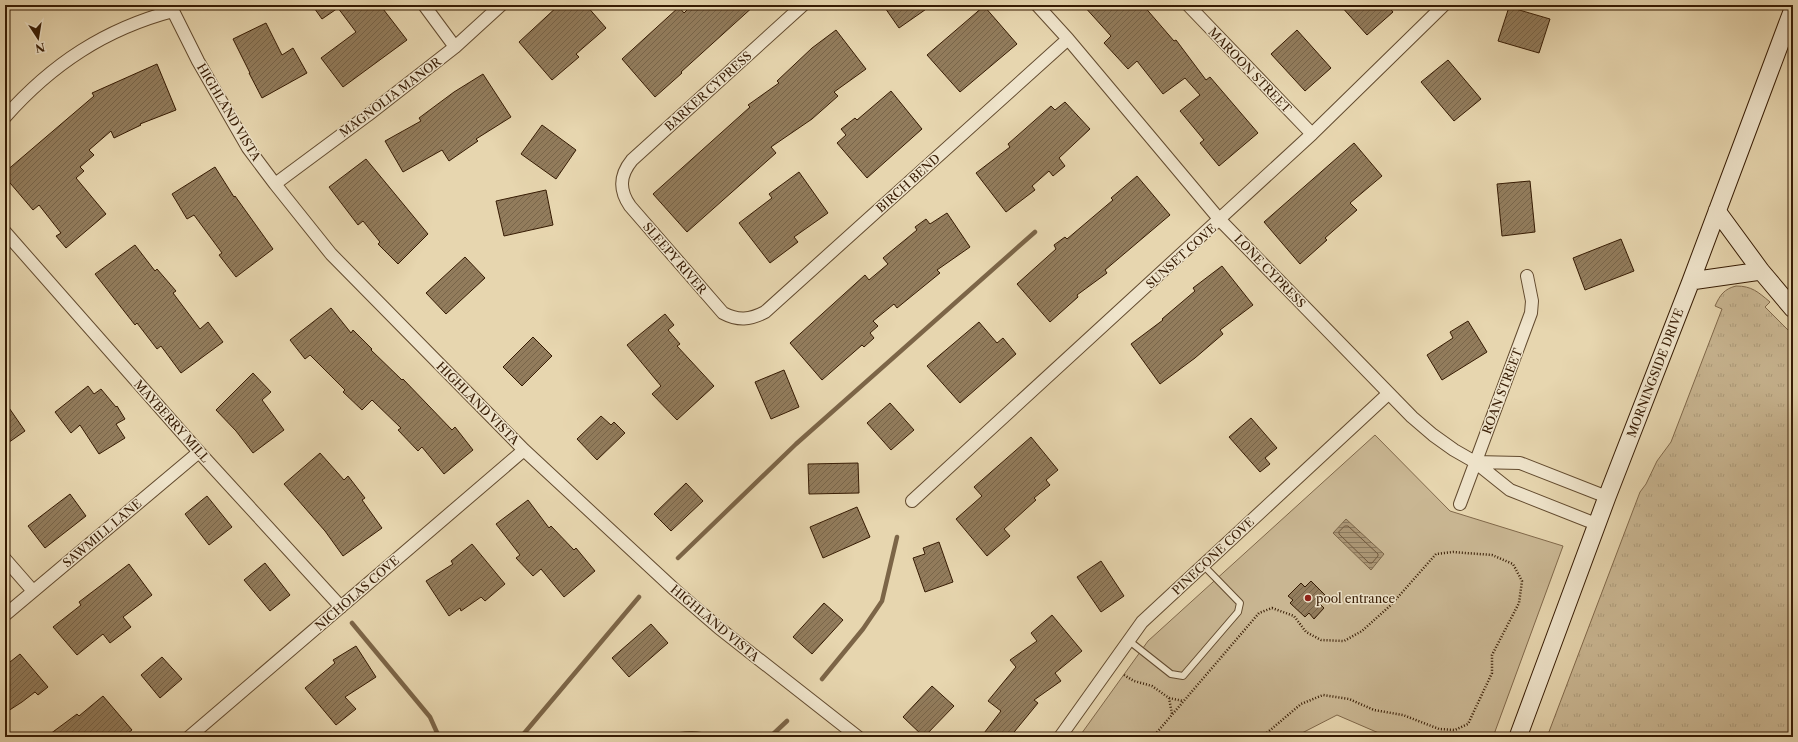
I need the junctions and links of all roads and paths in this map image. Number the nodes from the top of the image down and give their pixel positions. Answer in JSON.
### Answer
{"nodes":[{"id":1,"x":424,"y":5,"type":"edge"},
{"id":2,"x":501,"y":5,"type":"edge"},
{"id":3,"x":803,"y":5,"type":"edge"},
{"id":4,"x":1037,"y":5,"type":"edge"},
{"id":5,"x":1188,"y":5,"type":"edge"},
{"id":6,"x":1444,"y":5,"type":"edge"},
{"id":7,"x":172,"y":8,"type":"edge"},
{"id":8,"x":1793,"y":9,"type":"edge"},
{"id":9,"x":1068,"y":39,"type":"junction"},
{"id":10,"x":455,"y":47,"type":"junction"},
{"id":11,"x":5,"y":117,"type":"edge"},
{"id":12,"x":1312,"y":134,"type":"junction"},
{"id":13,"x":621,"y":183,"type":"joint"},
{"id":14,"x":275,"y":184,"type":"junction"},
{"id":15,"x":1717,"y":211,"type":"junction"},
{"id":16,"x":1220,"y":220,"type":"junction"},
{"id":17,"x":5,"y":232,"type":"edge"},
{"id":18,"x":1761,"y":271,"type":"junction"},
{"id":19,"x":1527,"y":276,"type":"dead end"},
{"id":20,"x":1691,"y":281,"type":"junction"},
{"id":21,"x":1793,"y":309,"type":"edge"},
{"id":22,"x":743,"y":319,"type":"joint"},
{"id":23,"x":1388,"y":394,"type":"junction"},
{"id":24,"x":524,"y":450,"type":"junction"},
{"id":25,"x":199,"y":452,"type":"junction"},
{"id":26,"x":1476,"y":462,"type":"junction"},
{"id":27,"x":1606,"y":497,"type":"junction"},
{"id":28,"x":912,"y":501,"type":"dead end"},
{"id":29,"x":1460,"y":504,"type":"dead end"},
{"id":30,"x":1596,"y":524,"type":"junction"},
{"id":31,"x":5,"y":559,"type":"edge"},
{"id":32,"x":1203,"y":565,"type":"junction"},
{"id":33,"x":33,"y":591,"type":"junction"},
{"id":34,"x":341,"y":607,"type":"junction"},
{"id":35,"x":5,"y":615,"type":"edge"},
{"id":36,"x":1128,"y":640,"type":"junction"},
{"id":37,"x":1124,"y":675,"type":"dead end"},
{"id":38,"x":1169,"y":698,"type":"junction"},
{"id":39,"x":1183,"y":702,"type":"junction"},
{"id":40,"x":1172,"y":714,"type":"junction"},
{"id":41,"x":189,"y":737,"type":"edge"},
{"id":42,"x":858,"y":737,"type":"edge"},
{"id":43,"x":1060,"y":737,"type":"edge"},
{"id":44,"x":1153,"y":737,"type":"edge"},
{"id":45,"x":1262,"y":737,"type":"edge"},
{"id":46,"x":1518,"y":737,"type":"edge"}],
"edges":[{"from":1,"to":10,"type":"street"},
{"from":2,"to":10,"type":"street","name":"MAGNOLIA MANOR"},
{"from":3,"to":13,"type":"street","name":"BARKER CYPRESS"},
{"from":4,"to":9,"type":"street","name":"LONE CYPRESS"},
{"from":5,"to":12,"type":"street","name":"MAROON STREET"},
{"from":6,"to":12,"type":"street","name":"SUNSET COVE"},
{"from":7,"to":11,"type":"street"},
{"from":7,"to":14,"type":"street","name":"HIGHLAND VISTA"},
{"from":8,"to":15,"type":"street","name":"MORNINGSIDE DRIVE"},
{"from":9,"to":16,"type":"street","name":"LONE CYPRESS"},
{"from":9,"to":22,"type":"street","name":"BIRCH BEND"},
{"from":10,"to":14,"type":"street","name":"MAGNOLIA MANOR"},
{"from":12,"to":16,"type":"street","name":"SUNSET COVE"},
{"from":13,"to":22,"type":"street","name":"SLEEPY RIVER"},
{"from":14,"to":24,"type":"street","name":"HIGHLAND VISTA"},
{"from":15,"to":18,"type":"street"},
{"from":15,"to":20,"type":"street","name":"MORNINGSIDE DRIVE"},
{"from":16,"to":23,"type":"street","name":"LONE CYPRESS"},
{"from":16,"to":28,"type":"street","name":"SUNSET COVE"},
{"from":17,"to":25,"type":"street","name":"MAYBERRY MILL"},
{"from":18,"to":20,"type":"street"},
{"from":18,"to":21,"type":"street"},
{"from":19,"to":26,"type":"street","name":"ROAN STREET"},
{"from":20,"to":27,"type":"street","name":"MORNINGSIDE DRIVE"},
{"from":23,"to":26,"type":"street","name":"LONE CYPRESS"},
{"from":23,"to":32,"type":"street","name":"PINECONE COVE"},
{"from":24,"to":34,"type":"street","name":"NICHOLAS COVE"},
{"from":24,"to":42,"type":"street","name":"HIGHLAND VISTA"},
{"from":25,"to":33,"type":"street","name":"SAWMILL LANE"},
{"from":25,"to":34,"type":"street","name":"MAYBERRY MILL"},
{"from":26,"to":27,"type":"street","name":"LONE CYPRESS"},
{"from":26,"to":29,"type":"street","name":"ROAN STREET"},
{"from":26,"to":30,"type":"street","name":"LONE CYPRESS"},
{"from":27,"to":30,"type":"street","name":"MORNINGSIDE DRIVE"},
{"from":30,"to":46,"type":"street","name":"MORNINGSIDE DRIVE"},
{"from":31,"to":33,"type":"street"},
{"from":32,"to":36,"type":"street","name":"PINECONE COVE"},
{"from":32,"to":36,"type":"lane"},
{"from":33,"to":35,"type":"street","name":"SAWMILL LANE"},
{"from":34,"to":41,"type":"street","name":"NICHOLAS COVE"},
{"from":36,"to":43,"type":"street","name":"PINECONE COVE"},
{"from":37,"to":38,"type":"path"},
{"from":38,"to":39,"type":"path"},
{"from":38,"to":40,"type":"path"},
{"from":39,"to":40,"type":"path"},
{"from":39,"to":45,"type":"path"},
{"from":40,"to":44,"type":"path"}]}
